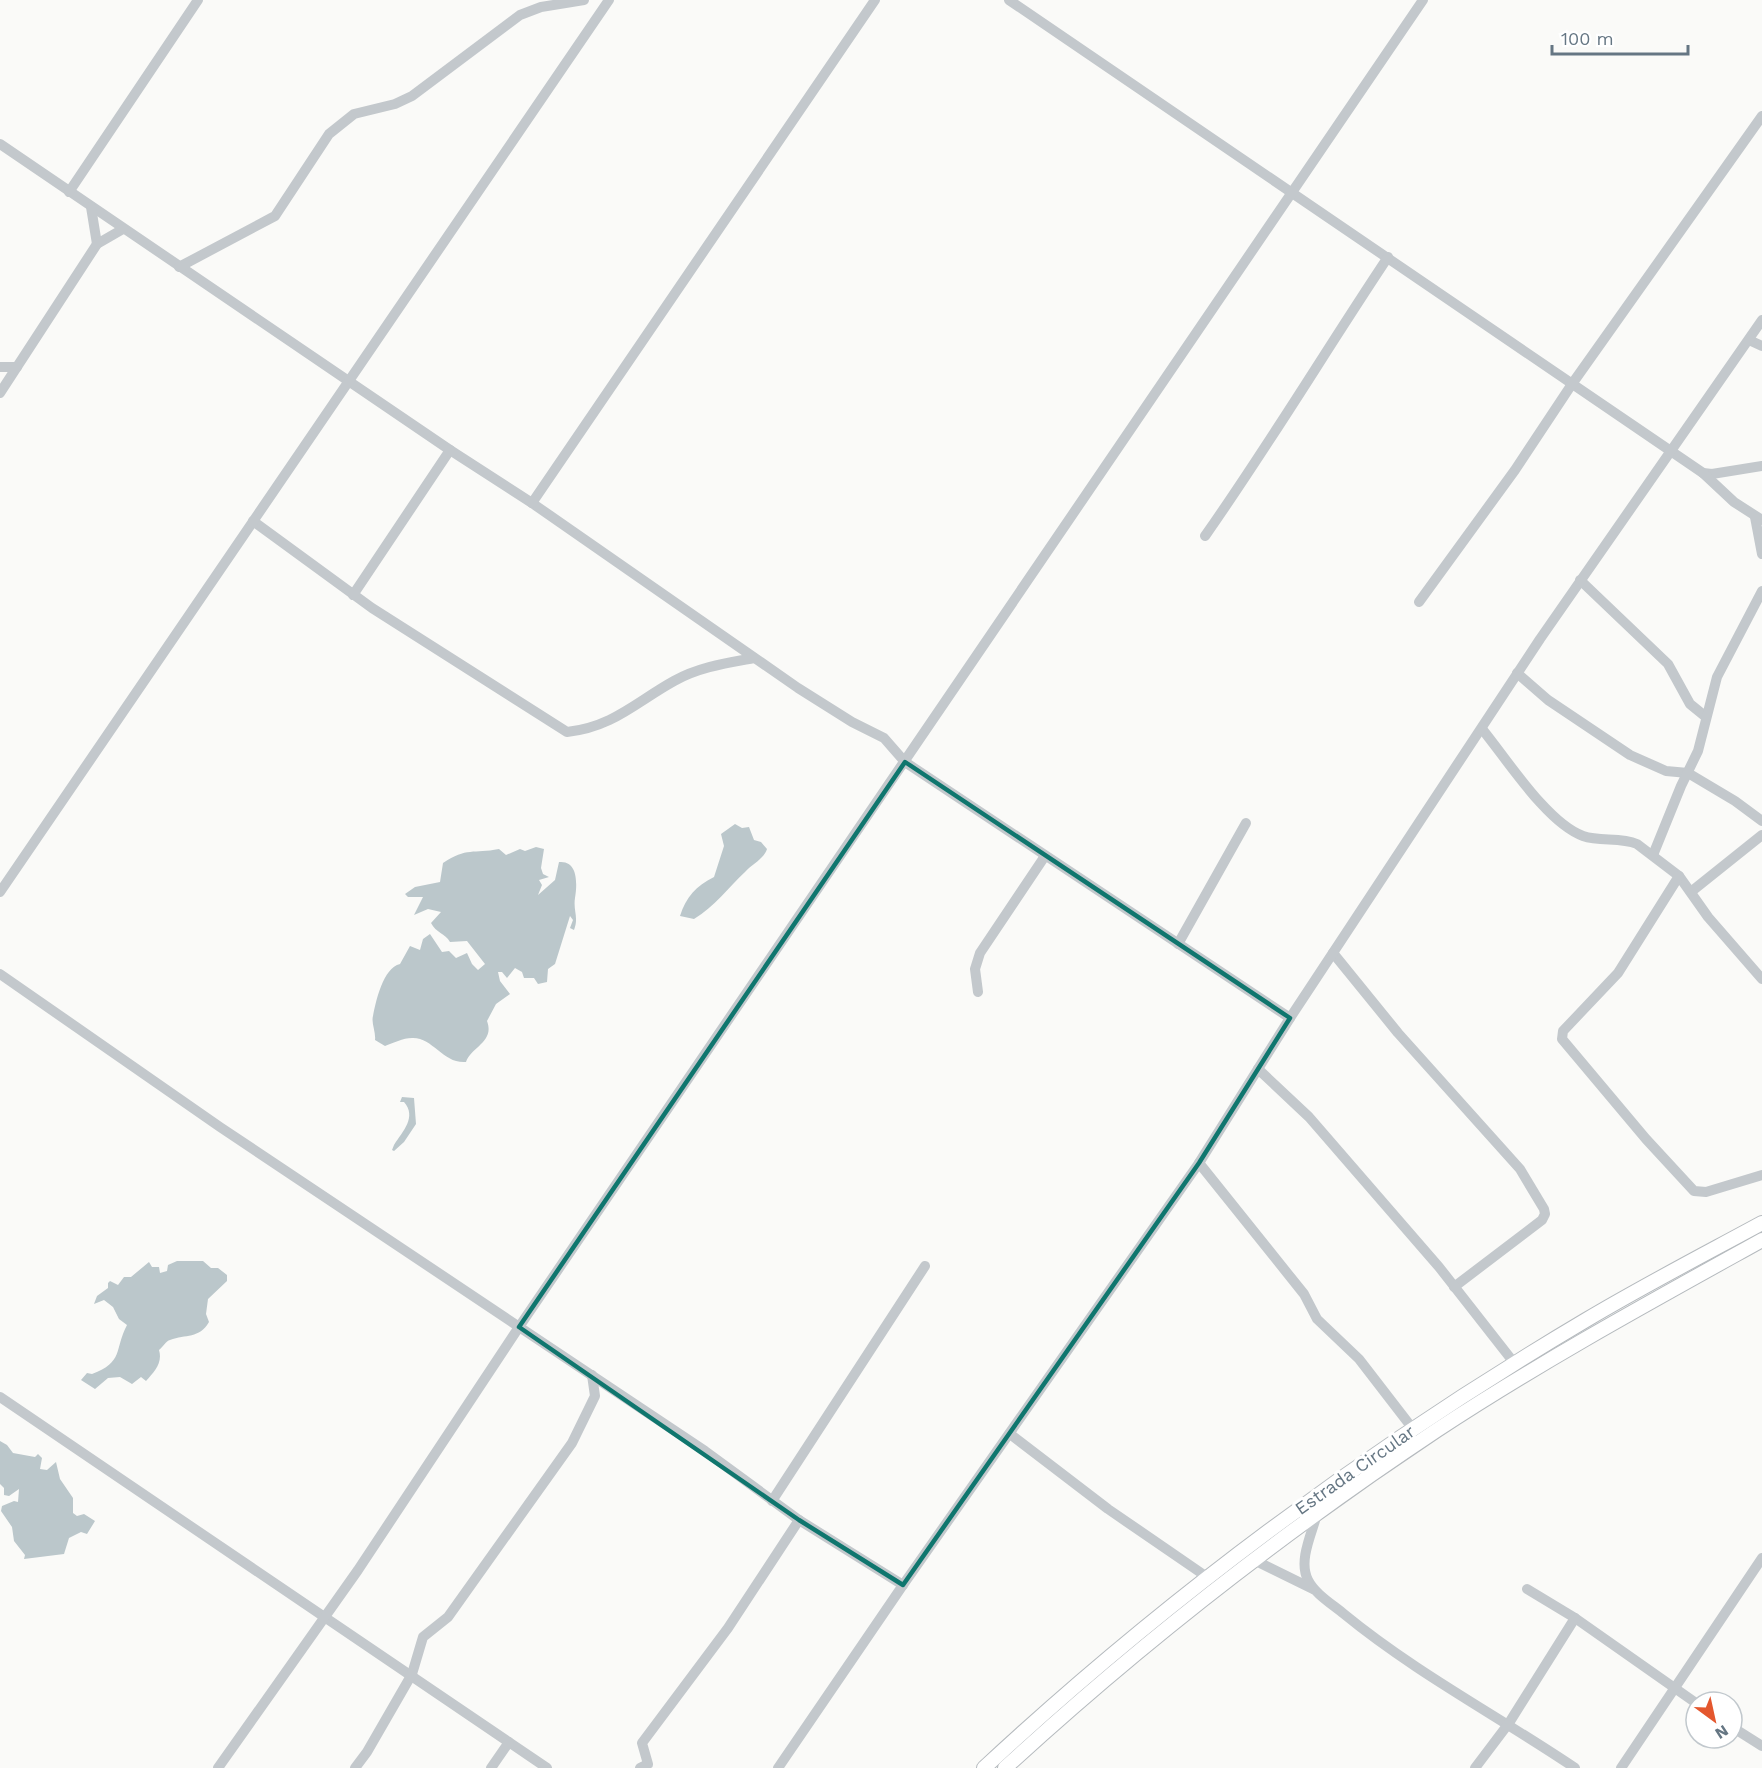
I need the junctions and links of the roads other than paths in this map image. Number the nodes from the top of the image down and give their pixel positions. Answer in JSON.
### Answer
{"nodes":[{"id":1,"x":198,"y":0,"type":"edge"},
{"id":2,"x":584,"y":0,"type":"edge"},
{"id":3,"x":609,"y":0,"type":"edge"},
{"id":4,"x":875,"y":0,"type":"edge"},
{"id":5,"x":1009,"y":0,"type":"edge"},
{"id":6,"x":1423,"y":0,"type":"edge"},
{"id":7,"x":1762,"y":116,"type":"edge"},
{"id":8,"x":0,"y":144,"type":"edge"},
{"id":9,"x":1292,"y":191,"type":"junction"},
{"id":10,"x":69,"y":192,"type":"junction"},
{"id":11,"x":91,"y":207,"type":"junction"},
{"id":12,"x":123,"y":229,"type":"junction"},
{"id":13,"x":97,"y":244,"type":"junction"},
{"id":14,"x":1388,"y":257,"type":"junction"},
{"id":15,"x":179,"y":267,"type":"junction"},
{"id":16,"x":1762,"y":320,"type":"edge"},
{"id":17,"x":1749,"y":340,"type":"junction"},
{"id":18,"x":1762,"y":346,"type":"edge"},
{"id":19,"x":0,"y":367,"type":"edge"},
{"id":20,"x":17,"y":367,"type":"junction"},
{"id":21,"x":349,"y":381,"type":"junction"},
{"id":22,"x":1572,"y":384,"type":"junction"},
{"id":23,"x":0,"y":393,"type":"edge"},
{"id":24,"x":450,"y":450,"type":"junction"},
{"id":25,"x":1673,"y":450,"type":"junction"},
{"id":26,"x":1762,"y":466,"type":"edge"},
{"id":27,"x":1703,"y":473,"type":"junction"},
{"id":28,"x":532,"y":503,"type":"junction"},
{"id":29,"x":1759,"y":518,"type":"edge"},
{"id":30,"x":252,"y":521,"type":"junction"},
{"id":31,"x":1205,"y":536,"type":"dead end"},
{"id":32,"x":1762,"y":554,"type":"edge"},
{"id":33,"x":1580,"y":580,"type":"junction"},
{"id":34,"x":1762,"y":591,"type":"edge"},
{"id":35,"x":353,"y":595,"type":"junction"},
{"id":36,"x":1419,"y":602,"type":"dead end"},
{"id":37,"x":754,"y":658,"type":"junction"},
{"id":38,"x":1517,"y":673,"type":"junction"},
{"id":39,"x":1706,"y":717,"type":"junction"},
{"id":40,"x":1482,"y":729,"type":"junction"},
{"id":41,"x":905,"y":762,"type":"junction"},
{"id":42,"x":1688,"y":773,"type":"junction"},
{"id":43,"x":1762,"y":821,"type":"edge"},
{"id":44,"x":1246,"y":823,"type":"dead end"},
{"id":45,"x":1762,"y":835,"type":"edge"},
{"id":46,"x":1653,"y":855,"type":"junction"},
{"id":47,"x":1045,"y":856,"type":"junction"},
{"id":48,"x":1679,"y":876,"type":"junction"},
{"id":49,"x":1692,"y":891,"type":"junction"},
{"id":50,"x":0,"y":892,"type":"edge"},
{"id":51,"x":1178,"y":944,"type":"junction"},
{"id":52,"x":1333,"y":953,"type":"junction"},
{"id":53,"x":0,"y":974,"type":"edge"},
{"id":54,"x":1762,"y":979,"type":"edge"},
{"id":55,"x":978,"y":992,"type":"dead end"},
{"id":56,"x":1290,"y":1018,"type":"junction"},
{"id":57,"x":1258,"y":1069,"type":"junction"},
{"id":58,"x":1199,"y":1163,"type":"junction"},
{"id":59,"x":1762,"y":1175,"type":"edge"},
{"id":60,"x":1762,"y":1223,"type":"edge"},
{"id":61,"x":1762,"y":1240,"type":"edge"},
{"id":62,"x":925,"y":1266,"type":"dead end"},
{"id":63,"x":1454,"y":1287,"type":"junction"},
{"id":64,"x":519,"y":1327,"type":"junction"},
{"id":65,"x":535,"y":1337,"type":"junction"},
{"id":66,"x":511,"y":1340,"type":"junction"},
{"id":67,"x":1515,"y":1364,"type":"junction"},
{"id":68,"x":592,"y":1375,"type":"junction"},
{"id":69,"x":0,"y":1397,"type":"edge"},
{"id":70,"x":1413,"y":1429,"type":"junction"},
{"id":71,"x":1010,"y":1434,"type":"junction"},
{"id":72,"x":772,"y":1501,"type":"junction"},
{"id":73,"x":1317,"y":1514,"type":"junction"},
{"id":74,"x":799,"y":1520,"type":"junction"},
{"id":75,"x":1762,"y":1558,"type":"edge"},
{"id":76,"x":1254,"y":1560,"type":"junction"},
{"id":77,"x":1207,"y":1577,"type":"junction"},
{"id":78,"x":903,"y":1586,"type":"junction"},
{"id":79,"x":1527,"y":1588,"type":"dead end"},
{"id":80,"x":1316,"y":1591,"type":"junction"},
{"id":81,"x":325,"y":1617,"type":"junction"},
{"id":82,"x":1575,"y":1618,"type":"junction"},
{"id":83,"x":411,"y":1674,"type":"junction"},
{"id":84,"x":1674,"y":1688,"type":"junction"},
{"id":85,"x":1684,"y":1695,"type":"edge"},
{"id":86,"x":1509,"y":1724,"type":"junction"},
{"id":87,"x":1744,"y":1734,"type":"edge"},
{"id":88,"x":509,"y":1742,"type":"junction"},
{"id":89,"x":1762,"y":1746,"type":"edge"},
{"id":90,"x":218,"y":1768,"type":"edge"},
{"id":91,"x":355,"y":1768,"type":"edge"},
{"id":92,"x":491,"y":1768,"type":"edge"},
{"id":93,"x":547,"y":1768,"type":"edge"},
{"id":94,"x":640,"y":1768,"type":"edge"},
{"id":95,"x":778,"y":1768,"type":"edge"},
{"id":96,"x":984,"y":1768,"type":"edge"},
{"id":97,"x":1005,"y":1768,"type":"edge"},
{"id":98,"x":1475,"y":1768,"type":"edge"},
{"id":99,"x":1575,"y":1768,"type":"edge"},
{"id":100,"x":1621,"y":1768,"type":"edge"}],
"edges":[{"from":1,"to":10,"type":"street"},
{"from":2,"to":15,"type":"street"},
{"from":3,"to":21,"type":"street"},
{"from":4,"to":28,"type":"street"},
{"from":5,"to":9,"type":"street"},
{"from":6,"to":9,"type":"street"},
{"from":7,"to":22,"type":"street"},
{"from":8,"to":10,"type":"street"},
{"from":9,"to":14,"type":"street"},
{"from":9,"to":41,"type":"street"},
{"from":10,"to":11,"type":"street"},
{"from":11,"to":12,"type":"street"},
{"from":11,"to":13,"type":"street"},
{"from":12,"to":13,"type":"street"},
{"from":12,"to":15,"type":"street"},
{"from":13,"to":20,"type":"street"},
{"from":14,"to":22,"type":"street"},
{"from":14,"to":31,"type":"street"},
{"from":15,"to":21,"type":"street"},
{"from":16,"to":17,"type":"street"},
{"from":17,"to":18,"type":"street"},
{"from":17,"to":25,"type":"street"},
{"from":19,"to":20,"type":"street"},
{"from":20,"to":23,"type":"street"},
{"from":21,"to":24,"type":"street"},
{"from":21,"to":30,"type":"street"},
{"from":22,"to":25,"type":"street"},
{"from":22,"to":36,"type":"street"},
{"from":24,"to":28,"type":"street"},
{"from":24,"to":35,"type":"street"},
{"from":25,"to":27,"type":"street"},
{"from":25,"to":33,"type":"street"},
{"from":26,"to":27,"type":"street"},
{"from":27,"to":29,"type":"street"},
{"from":28,"to":37,"type":"street"},
{"from":29,"to":32,"type":"street"},
{"from":30,"to":35,"type":"street"},
{"from":30,"to":50,"type":"street"},
{"from":33,"to":38,"type":"street"},
{"from":33,"to":39,"type":"street"},
{"from":34,"to":39,"type":"street"},
{"from":35,"to":37,"type":"street"},
{"from":37,"to":41,"type":"street"},
{"from":38,"to":40,"type":"street"},
{"from":38,"to":42,"type":"street"},
{"from":39,"to":42,"type":"street"},
{"from":40,"to":46,"type":"street"},
{"from":40,"to":52,"type":"street"},
{"from":41,"to":47,"type":"street"},
{"from":41,"to":64,"type":"street"},
{"from":42,"to":43,"type":"street"},
{"from":42,"to":46,"type":"street"},
{"from":44,"to":51,"type":"street"},
{"from":45,"to":49,"type":"street"},
{"from":46,"to":48,"type":"street"},
{"from":47,"to":51,"type":"street"},
{"from":47,"to":55,"type":"street"},
{"from":48,"to":49,"type":"street"},
{"from":48,"to":59,"type":"street"},
{"from":49,"to":54,"type":"street"},
{"from":51,"to":56,"type":"street"},
{"from":52,"to":56,"type":"street"},
{"from":52,"to":63,"type":"street"},
{"from":53,"to":64,"type":"street"},
{"from":56,"to":57,"type":"street"},
{"from":57,"to":58,"type":"street"},
{"from":57,"to":63,"type":"street"},
{"from":58,"to":70,"type":"street"},
{"from":58,"to":71,"type":"street"},
{"from":60,"to":67,"type":"main road","name":"Estrada Circular"},
{"from":61,"to":73,"type":"main road","name":"Estrada Circular"},
{"from":62,"to":72,"type":"street"},
{"from":63,"to":67,"type":"street"},
{"from":64,"to":65,"type":"street"},
{"from":64,"to":66,"type":"street"},
{"from":65,"to":66,"type":"street"},
{"from":65,"to":68,"type":"street"},
{"from":66,"to":81,"type":"street"},
{"from":67,"to":70,"type":"main road","name":"Estrada Circular"},
{"from":68,"to":72,"type":"street"},
{"from":68,"to":83,"type":"street"},
{"from":69,"to":81,"type":"street"},
{"from":70,"to":77,"type":"main road","name":"Estrada Circular"},
{"from":71,"to":77,"type":"street"},
{"from":71,"to":78,"type":"street"},
{"from":72,"to":74,"type":"street"},
{"from":73,"to":76,"type":"main road","name":"Estrada Circular"},
{"from":73,"to":80,"type":"street"},
{"from":74,"to":78,"type":"street"},
{"from":74,"to":94,"type":"street"},
{"from":75,"to":84,"type":"street"},
{"from":76,"to":80,"type":"street"},
{"from":76,"to":97,"type":"main road","name":"Estrada Circular"},
{"from":77,"to":96,"type":"main road","name":"Estrada Circular"},
{"from":78,"to":95,"type":"street"},
{"from":79,"to":82,"type":"street"},
{"from":80,"to":86,"type":"street"},
{"from":81,"to":83,"type":"street"},
{"from":81,"to":90,"type":"street"},
{"from":82,"to":84,"type":"street"},
{"from":82,"to":86,"type":"street"},
{"from":83,"to":88,"type":"street"},
{"from":83,"to":91,"type":"street"},
{"from":84,"to":85,"type":"street"},
{"from":84,"to":100,"type":"street"},
{"from":86,"to":98,"type":"street"},
{"from":86,"to":99,"type":"street"},
{"from":87,"to":89,"type":"street"},
{"from":88,"to":92,"type":"street"},
{"from":88,"to":93,"type":"street"}]}
